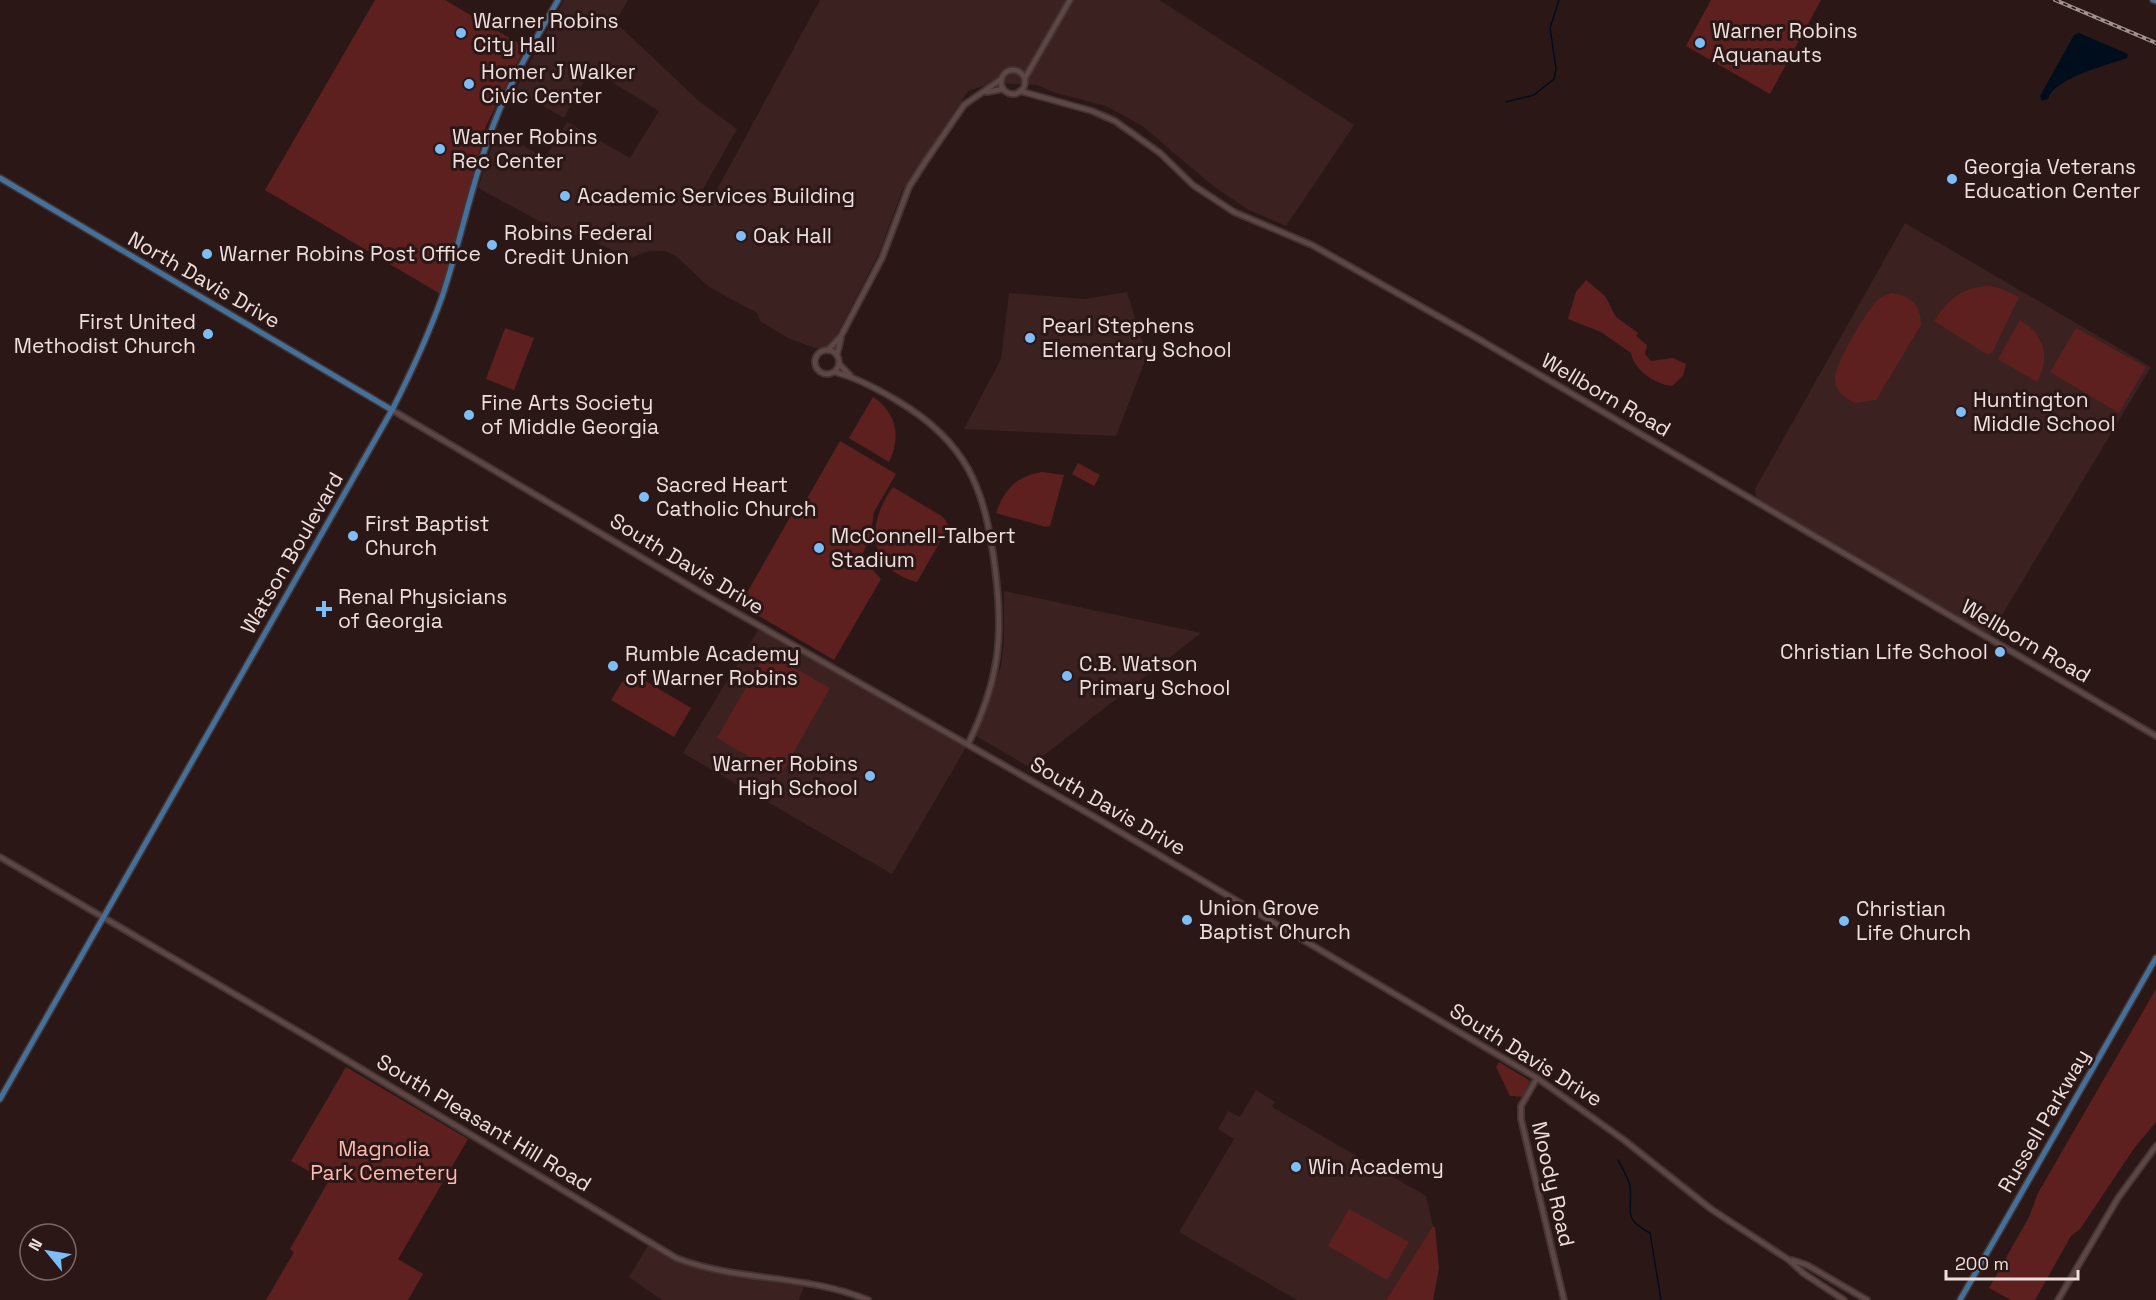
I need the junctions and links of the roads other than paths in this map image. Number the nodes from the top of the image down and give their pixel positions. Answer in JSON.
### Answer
{"nodes":[{"id":1,"x":558,"y":0,"type":"edge"},
{"id":2,"x":1070,"y":0,"type":"edge"},
{"id":3,"x":1033,"y":60,"type":"junction"},
{"id":4,"x":1017,"y":70,"type":"junction"},
{"id":5,"x":1025,"y":78,"type":"junction"},
{"id":6,"x":1000,"y":80,"type":"junction"},
{"id":7,"x":1024,"y":85,"type":"junction"},
{"id":8,"x":1003,"y":89,"type":"junction"},
{"id":9,"x":1020,"y":91,"type":"junction"},
{"id":10,"x":985,"y":92,"type":"junction"},
{"id":11,"x":1038,"y":96,"type":"junction"},
{"id":12,"x":0,"y":178,"type":"edge"},
{"id":13,"x":841,"y":336,"type":"junction"},
{"id":14,"x":828,"y":350,"type":"junction"},
{"id":15,"x":837,"y":355,"type":"junction"},
{"id":16,"x":839,"y":364,"type":"junction"},
{"id":17,"x":835,"y":372,"type":"junction"},
{"id":18,"x":850,"y":375,"type":"junction"},
{"id":19,"x":392,"y":410,"type":"junction"},
{"id":20,"x":2156,"y":736,"type":"edge"},
{"id":21,"x":968,"y":744,"type":"junction"},
{"id":22,"x":0,"y":857,"type":"edge"},
{"id":23,"x":104,"y":918,"type":"junction"},
{"id":24,"x":2156,"y":958,"type":"edge"},
{"id":25,"x":1537,"y":1078,"type":"junction"},
{"id":26,"x":0,"y":1099,"type":"edge"},
{"id":27,"x":2156,"y":1146,"type":"edge"},
{"id":28,"x":1789,"y":1260,"type":"junction"},
{"id":29,"x":1960,"y":1299,"type":"edge"},
{"id":30,"x":868,"y":1300,"type":"edge"},
{"id":31,"x":1564,"y":1300,"type":"edge"},
{"id":32,"x":1844,"y":1300,"type":"edge"},
{"id":33,"x":1867,"y":1300,"type":"edge"},
{"id":34,"x":2058,"y":1300,"type":"edge"}],
"edges":[{"from":1,"to":19,"type":"main road","name":"Watson Boulevard"},
{"from":2,"to":3,"type":"street"},
{"from":3,"to":4,"type":"street"},
{"from":3,"to":5,"type":"street"},
{"from":4,"to":5,"type":"street"},
{"from":4,"to":6,"type":"street"},
{"from":5,"to":7,"type":"street"},
{"from":6,"to":8,"type":"street"},
{"from":6,"to":10,"type":"street"},
{"from":7,"to":9,"type":"street"},
{"from":7,"to":11,"type":"street"},
{"from":8,"to":9,"type":"street"},
{"from":8,"to":10,"type":"street"},
{"from":9,"to":11,"type":"street","name":"Wellborn Road"},
{"from":10,"to":13,"type":"street"},
{"from":11,"to":20,"type":"street","name":"Wellborn Road"},
{"from":12,"to":19,"type":"main road","name":"North Davis Drive"},
{"from":13,"to":14,"type":"street"},
{"from":13,"to":15,"type":"street"},
{"from":14,"to":15,"type":"street"},
{"from":14,"to":17,"type":"street"},
{"from":15,"to":16,"type":"street"},
{"from":16,"to":17,"type":"street"},
{"from":16,"to":18,"type":"street"},
{"from":17,"to":18,"type":"street"},
{"from":18,"to":21,"type":"street"},
{"from":19,"to":21,"type":"street","name":"South Davis Drive"},
{"from":19,"to":23,"type":"main road","name":"Watson Boulevard"},
{"from":21,"to":25,"type":"street","name":"South Davis Drive"},
{"from":22,"to":23,"type":"street","name":"South Pleasant Hill Road"},
{"from":23,"to":26,"type":"main road","name":"Watson Boulevard"},
{"from":23,"to":30,"type":"street","name":"South Pleasant Hill Road"},
{"from":24,"to":29,"type":"main road","name":"Russell Parkway"},
{"from":25,"to":28,"type":"street","name":"South Davis Drive"},
{"from":25,"to":31,"type":"street","name":"Moody Road"},
{"from":27,"to":34,"type":"street"},
{"from":28,"to":32,"type":"street","name":"South Davis Drive"},
{"from":28,"to":33,"type":"street","name":"South Davis Drive"}]}
